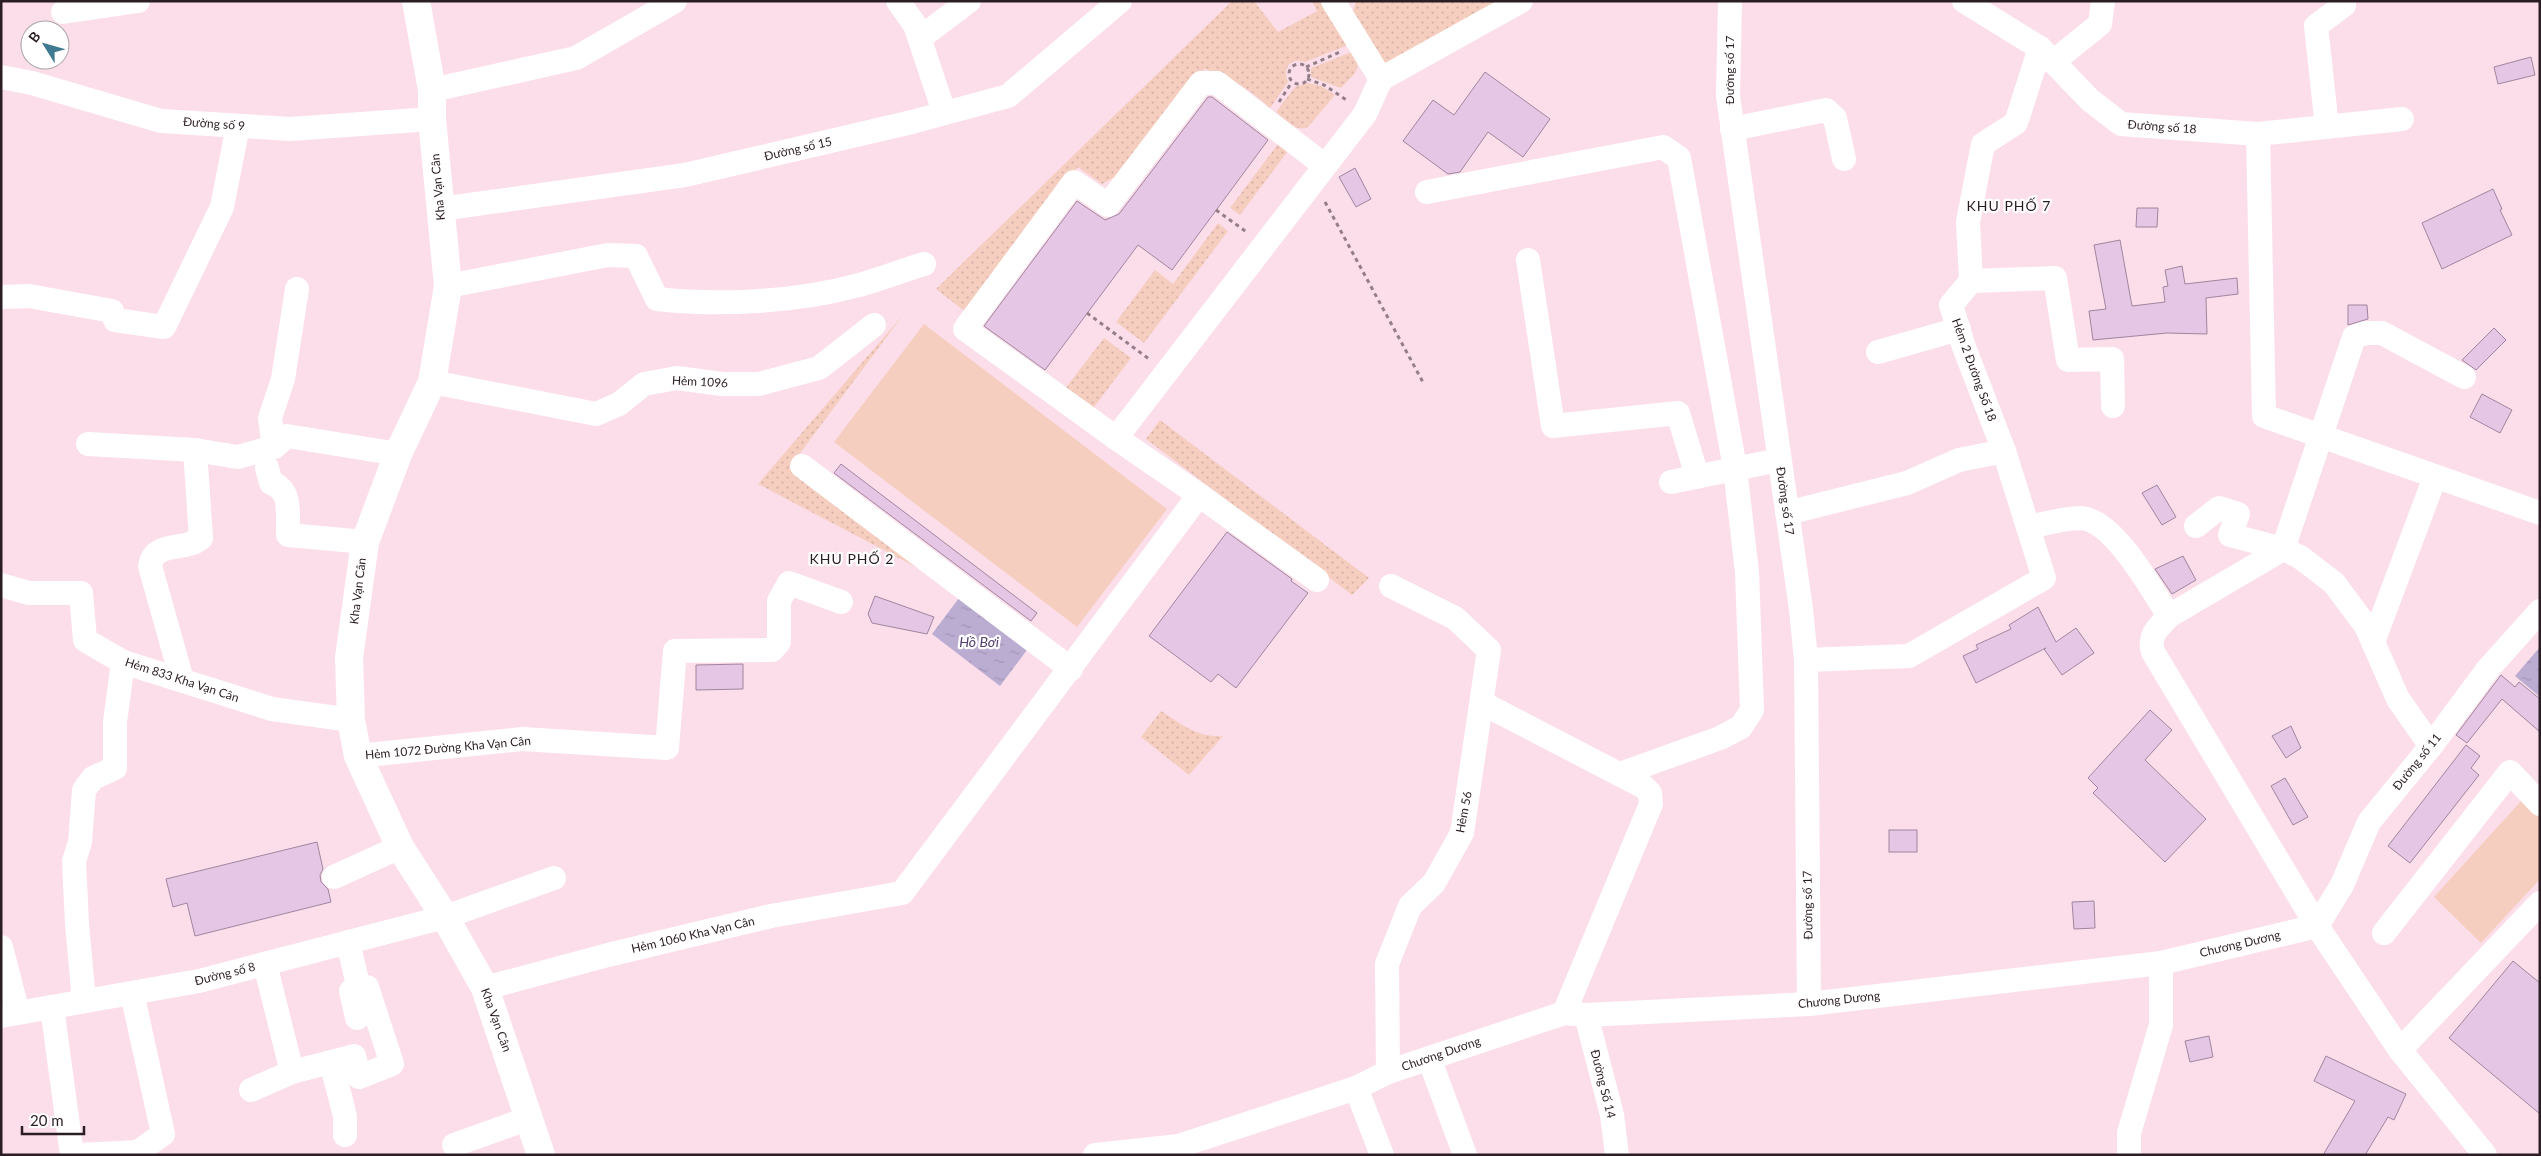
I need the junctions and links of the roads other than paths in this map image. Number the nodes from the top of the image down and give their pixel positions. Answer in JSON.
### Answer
{"nodes":[{"id":1,"x":138,"y":1,"type":"edge"},
{"id":2,"x":675,"y":1,"type":"edge"},
{"id":3,"x":898,"y":1,"type":"edge"},
{"id":4,"x":969,"y":1,"type":"edge"},
{"id":5,"x":1120,"y":1,"type":"edge"},
{"id":6,"x":1333,"y":1,"type":"edge"},
{"id":7,"x":1520,"y":1,"type":"edge"},
{"id":8,"x":1730,"y":1,"type":"edge"},
{"id":9,"x":1965,"y":1,"type":"edge"},
{"id":10,"x":2103,"y":1,"type":"edge"},
{"id":11,"x":2344,"y":1,"type":"edge"},
{"id":12,"x":422,"y":3,"type":"edge"},
{"id":13,"x":63,"y":12,"type":"dead end"},
{"id":14,"x":920,"y":38,"type":"junction"},
{"id":15,"x":2047,"y":55,"type":"junction"},
{"id":16,"x":1,"y":78,"type":"edge"},
{"id":17,"x":1381,"y":79,"type":"junction"},
{"id":18,"x":432,"y":90,"type":"junction"},
{"id":19,"x":944,"y":112,"type":"junction"},
{"id":20,"x":2402,"y":119,"type":"dead end"},
{"id":21,"x":432,"y":120,"type":"junction"},
{"id":22,"x":238,"y":126,"type":"junction"},
{"id":23,"x":2328,"y":127,"type":"junction"},
{"id":24,"x":1732,"y":128,"type":"junction"},
{"id":25,"x":2258,"y":134,"type":"junction"},
{"id":26,"x":1844,"y":159,"type":"dead end"},
{"id":27,"x":1319,"y":172,"type":"junction"},
{"id":28,"x":1427,"y":192,"type":"dead end"},
{"id":29,"x":440,"y":209,"type":"junction"},
{"id":30,"x":1528,"y":260,"type":"dead end"},
{"id":31,"x":924,"y":264,"type":"dead end"},
{"id":32,"x":1971,"y":281,"type":"junction"},
{"id":33,"x":448,"y":286,"type":"junction"},
{"id":34,"x":297,"y":289,"type":"dead end"},
{"id":35,"x":1,"y":297,"type":"edge"},
{"id":36,"x":874,"y":324,"type":"dead end"},
{"id":37,"x":1959,"y":329,"type":"junction"},
{"id":38,"x":1878,"y":352,"type":"dead end"},
{"id":39,"x":2464,"y":377,"type":"dead end"},
{"id":40,"x":432,"y":382,"type":"junction"},
{"id":41,"x":2113,"y":406,"type":"dead end"},
{"id":42,"x":2320,"y":436,"type":"junction"},
{"id":43,"x":1116,"y":438,"type":"junction"},
{"id":44,"x":88,"y":444,"type":"dead end"},
{"id":45,"x":195,"y":450,"type":"junction"},
{"id":46,"x":2004,"y":451,"type":"junction"},
{"id":47,"x":398,"y":454,"type":"junction"},
{"id":48,"x":270,"y":458,"type":"junction"},
{"id":49,"x":1779,"y":460,"type":"junction"},
{"id":50,"x":802,"y":466,"type":"dead end"},
{"id":51,"x":1735,"y":468,"type":"junction"},
{"id":52,"x":1697,"y":476,"type":"junction"},
{"id":53,"x":2435,"y":476,"type":"junction"},
{"id":54,"x":1671,"y":482,"type":"dead end"},
{"id":55,"x":1199,"y":495,"type":"junction"},
{"id":56,"x":1787,"y":513,"type":"junction"},
{"id":57,"x":2540,"y":514,"type":"edge"},
{"id":58,"x":2196,"y":526,"type":"dead end"},
{"id":59,"x":2028,"y":527,"type":"junction"},
{"id":60,"x":365,"y":542,"type":"junction"},
{"id":61,"x":2283,"y":549,"type":"junction"},
{"id":62,"x":1318,"y":580,"type":"dead end"},
{"id":63,"x":1,"y":585,"type":"edge"},
{"id":64,"x":1391,"y":586,"type":"dead end"},
{"id":65,"x":841,"y":602,"type":"dead end"},
{"id":66,"x":2540,"y":612,"type":"edge"},
{"id":67,"x":2169,"y":616,"type":"junction"},
{"id":68,"x":2373,"y":642,"type":"junction"},
{"id":69,"x":1806,"y":660,"type":"junction"},
{"id":70,"x":123,"y":662,"type":"junction"},
{"id":71,"x":1070,"y":669,"type":"junction"},
{"id":72,"x":182,"y":680,"type":"junction"},
{"id":73,"x":1482,"y":703,"type":"junction"},
{"id":74,"x":351,"y":720,"type":"junction"},
{"id":75,"x":2431,"y":746,"type":"junction"},
{"id":76,"x":358,"y":756,"type":"junction"},
{"id":77,"x":1620,"y":774,"type":"junction"},
{"id":78,"x":2540,"y":804,"type":"edge"},
{"id":79,"x":400,"y":847,"type":"junction"},
{"id":80,"x":334,"y":877,"type":"dead end"},
{"id":81,"x":554,"y":878,"type":"dead end"},
{"id":82,"x":2540,"y":903,"type":"edge"},
{"id":83,"x":445,"y":917,"type":"junction"},
{"id":84,"x":2317,"y":926,"type":"junction"},
{"id":85,"x":2384,"y":934,"type":"dead end"},
{"id":86,"x":348,"y":942,"type":"junction"},
{"id":87,"x":1,"y":947,"type":"edge"},
{"id":88,"x":2161,"y":963,"type":"junction"},
{"id":89,"x":265,"y":964,"type":"junction"},
{"id":90,"x":370,"y":987,"type":"junction"},
{"id":91,"x":485,"y":988,"type":"junction"},
{"id":92,"x":132,"y":993,"type":"junction"},
{"id":93,"x":84,"y":1001,"type":"junction"},
{"id":94,"x":1809,"y":1004,"type":"junction"},
{"id":95,"x":52,"y":1007,"type":"junction"},
{"id":96,"x":1574,"y":1014,"type":"junction"},
{"id":97,"x":10,"y":1015,"type":"edge"},
{"id":98,"x":358,"y":1018,"type":"dead end"},
{"id":99,"x":2400,"y":1050,"type":"junction"},
{"id":100,"x":1429,"y":1058,"type":"junction"},
{"id":101,"x":330,"y":1062,"type":"junction"},
{"id":102,"x":292,"y":1072,"type":"junction"},
{"id":103,"x":1388,"y":1072,"type":"junction"},
{"id":104,"x":1356,"y":1088,"type":"junction"},
{"id":105,"x":251,"y":1090,"type":"dead end"},
{"id":106,"x":530,"y":1118,"type":"junction"},
{"id":107,"x":345,"y":1135,"type":"dead end"},
{"id":108,"x":454,"y":1145,"type":"dead end"},
{"id":109,"x":138,"y":1154,"type":"edge"},
{"id":110,"x":72,"y":1155,"type":"edge"},
{"id":111,"x":78,"y":1155,"type":"edge"},
{"id":112,"x":541,"y":1155,"type":"edge"},
{"id":113,"x":1095,"y":1155,"type":"edge"},
{"id":114,"x":1382,"y":1155,"type":"edge"},
{"id":115,"x":1465,"y":1155,"type":"edge"},
{"id":116,"x":1617,"y":1155,"type":"edge"},
{"id":117,"x":2129,"y":1155,"type":"edge"},
{"id":118,"x":2485,"y":1155,"type":"edge"}],
"edges":[{"from":1,"to":13,"type":"street"},
{"from":2,"to":18,"type":"street"},
{"from":3,"to":14,"type":"street"},
{"from":4,"to":14,"type":"street"},
{"from":5,"to":19,"type":"street","name":"Đường số 15"},
{"from":6,"to":17,"type":"street"},
{"from":7,"to":17,"type":"street"},
{"from":8,"to":24,"type":"street","name":"Đường số 17"},
{"from":9,"to":15,"type":"street","name":"Đường số 18"},
{"from":10,"to":15,"type":"street"},
{"from":11,"to":23,"type":"street"},
{"from":12,"to":18,"type":"main road","name":"Kha Vạn Cân"},
{"from":14,"to":19,"type":"street"},
{"from":15,"to":25,"type":"street","name":"Đường số 18"},
{"from":15,"to":32,"type":"street"},
{"from":16,"to":22,"type":"street","name":"Đường số 9"},
{"from":17,"to":27,"type":"street"},
{"from":18,"to":21,"type":"main road","name":"Kha Vạn Cân"},
{"from":19,"to":29,"type":"street","name":"Đường số 15"},
{"from":20,"to":23,"type":"street","name":"Đường số 18"},
{"from":21,"to":22,"type":"street","name":"Đường số 9"},
{"from":21,"to":29,"type":"main road","name":"Kha Vạn Cân"},
{"from":22,"to":35,"type":"street"},
{"from":23,"to":25,"type":"street","name":"Đường số 18"},
{"from":24,"to":26,"type":"street"},
{"from":24,"to":49,"type":"street","name":"Đường số 17"},
{"from":25,"to":42,"type":"street"},
{"from":27,"to":43,"type":"street"},
{"from":27,"to":43,"type":"street"},
{"from":28,"to":51,"type":"street"},
{"from":29,"to":33,"type":"main road","name":"Kha Vạn Cân"},
{"from":30,"to":52,"type":"street"},
{"from":31,"to":33,"type":"street"},
{"from":32,"to":37,"type":"street","name":"Hẻm 2 Đường Số 18"},
{"from":32,"to":41,"type":"street"},
{"from":33,"to":40,"type":"main road","name":"Kha Vạn Cân"},
{"from":34,"to":48,"type":"street"},
{"from":36,"to":40,"type":"street","name":"Hẻm 1096"},
{"from":37,"to":38,"type":"street"},
{"from":37,"to":46,"type":"street","name":"Hẻm 2 Đường Số 18"},
{"from":39,"to":42,"type":"street"},
{"from":40,"to":47,"type":"main road","name":"Kha Vạn Cân"},
{"from":42,"to":53,"type":"street"},
{"from":42,"to":61,"type":"street"},
{"from":43,"to":55,"type":"street"},
{"from":44,"to":45,"type":"street"},
{"from":45,"to":48,"type":"street"},
{"from":45,"to":72,"type":"street"},
{"from":46,"to":56,"type":"street"},
{"from":46,"to":59,"type":"street","name":"Hẻm 2 Đường Số 18"},
{"from":47,"to":48,"type":"street"},
{"from":47,"to":60,"type":"main road","name":"Kha Vạn Cân"},
{"from":48,"to":60,"type":"street"},
{"from":49,"to":51,"type":"street"},
{"from":49,"to":56,"type":"street","name":"Đường số 17"},
{"from":50,"to":71,"type":"street"},
{"from":51,"to":52,"type":"street"},
{"from":51,"to":77,"type":"street"},
{"from":52,"to":54,"type":"street"},
{"from":53,"to":57,"type":"street"},
{"from":53,"to":68,"type":"street"},
{"from":55,"to":62,"type":"street"},
{"from":55,"to":71,"type":"street"},
{"from":56,"to":69,"type":"street","name":"Đường số 17"},
{"from":58,"to":61,"type":"street"},
{"from":59,"to":67,"type":"street"},
{"from":59,"to":69,"type":"street","name":"Hẻm 2 Đường Số 18"},
{"from":60,"to":74,"type":"main road","name":"Kha Vạn Cân"},
{"from":61,"to":67,"type":"street"},
{"from":61,"to":68,"type":"street"},
{"from":63,"to":70,"type":"street","name":"Hẻm 833 Kha Vạn Cân"},
{"from":64,"to":73,"type":"street","name":"Hẻm 56"},
{"from":65,"to":76,"type":"street","name":"Hẻm 1072 Đường Kha Vạn Cân"},
{"from":66,"to":75,"type":"street","name":"Đường số 11"},
{"from":67,"to":84,"type":"street"},
{"from":68,"to":75,"type":"street"},
{"from":69,"to":94,"type":"street","name":"Đường số 17"},
{"from":70,"to":72,"type":"street","name":"Hẻm 833 Kha Vạn Cân"},
{"from":70,"to":93,"type":"street"},
{"from":71,"to":91,"type":"street","name":"Hẻm 1060 Kha Vạn Cân"},
{"from":72,"to":74,"type":"street","name":"Hẻm 833 Kha Vạn Cân"},
{"from":73,"to":77,"type":"street"},
{"from":73,"to":103,"type":"street","name":"Hẻm 56"},
{"from":74,"to":76,"type":"main road","name":"Kha Vạn Cân"},
{"from":75,"to":84,"type":"street","name":"Đường số 11"},
{"from":76,"to":79,"type":"main road","name":"Kha Vạn Cân"},
{"from":77,"to":96,"type":"street"},
{"from":78,"to":85,"type":"street"},
{"from":79,"to":80,"type":"street"},
{"from":79,"to":83,"type":"main road","name":"Kha Vạn Cân"},
{"from":81,"to":83,"type":"street","name":"Đường số 8"},
{"from":82,"to":99,"type":"street"},
{"from":83,"to":86,"type":"street","name":"Đường số 8"},
{"from":83,"to":91,"type":"main road","name":"Kha Vạn Cân"},
{"from":84,"to":88,"type":"street","name":"Chương Dương"},
{"from":84,"to":99,"type":"street"},
{"from":86,"to":89,"type":"street","name":"Đường số 8"},
{"from":86,"to":90,"type":"street"},
{"from":87,"to":97,"type":"street"},
{"from":88,"to":94,"type":"street","name":"Chương Dương"},
{"from":88,"to":117,"type":"street"},
{"from":89,"to":92,"type":"street","name":"Đường số 8"},
{"from":89,"to":102,"type":"street"},
{"from":90,"to":98,"type":"street"},
{"from":90,"to":101,"type":"street"},
{"from":91,"to":106,"type":"main road","name":"Kha Vạn Cân"},
{"from":92,"to":93,"type":"street","name":"Đường số 8"},
{"from":92,"to":109,"type":"street"},
{"from":93,"to":95,"type":"street","name":"Đường số 8"},
{"from":94,"to":96,"type":"street","name":"Chương Dương"},
{"from":95,"to":97,"type":"street","name":"Đường số 8"},
{"from":95,"to":110,"type":"street"},
{"from":96,"to":100,"type":"street","name":"Chương Dương"},
{"from":96,"to":116,"type":"street","name":"Đường Số 14"},
{"from":99,"to":118,"type":"street"},
{"from":100,"to":103,"type":"street","name":"Chương Dương"},
{"from":100,"to":115,"type":"street"},
{"from":101,"to":102,"type":"street"},
{"from":101,"to":107,"type":"street"},
{"from":102,"to":105,"type":"street"},
{"from":103,"to":104,"type":"street","name":"Chương Dương"},
{"from":104,"to":113,"type":"street","name":"Chương Dương"},
{"from":104,"to":114,"type":"street"},
{"from":106,"to":108,"type":"street"},
{"from":106,"to":112,"type":"main road","name":"Kha Vạn Cân"},
{"from":109,"to":111,"type":"street"}]}
